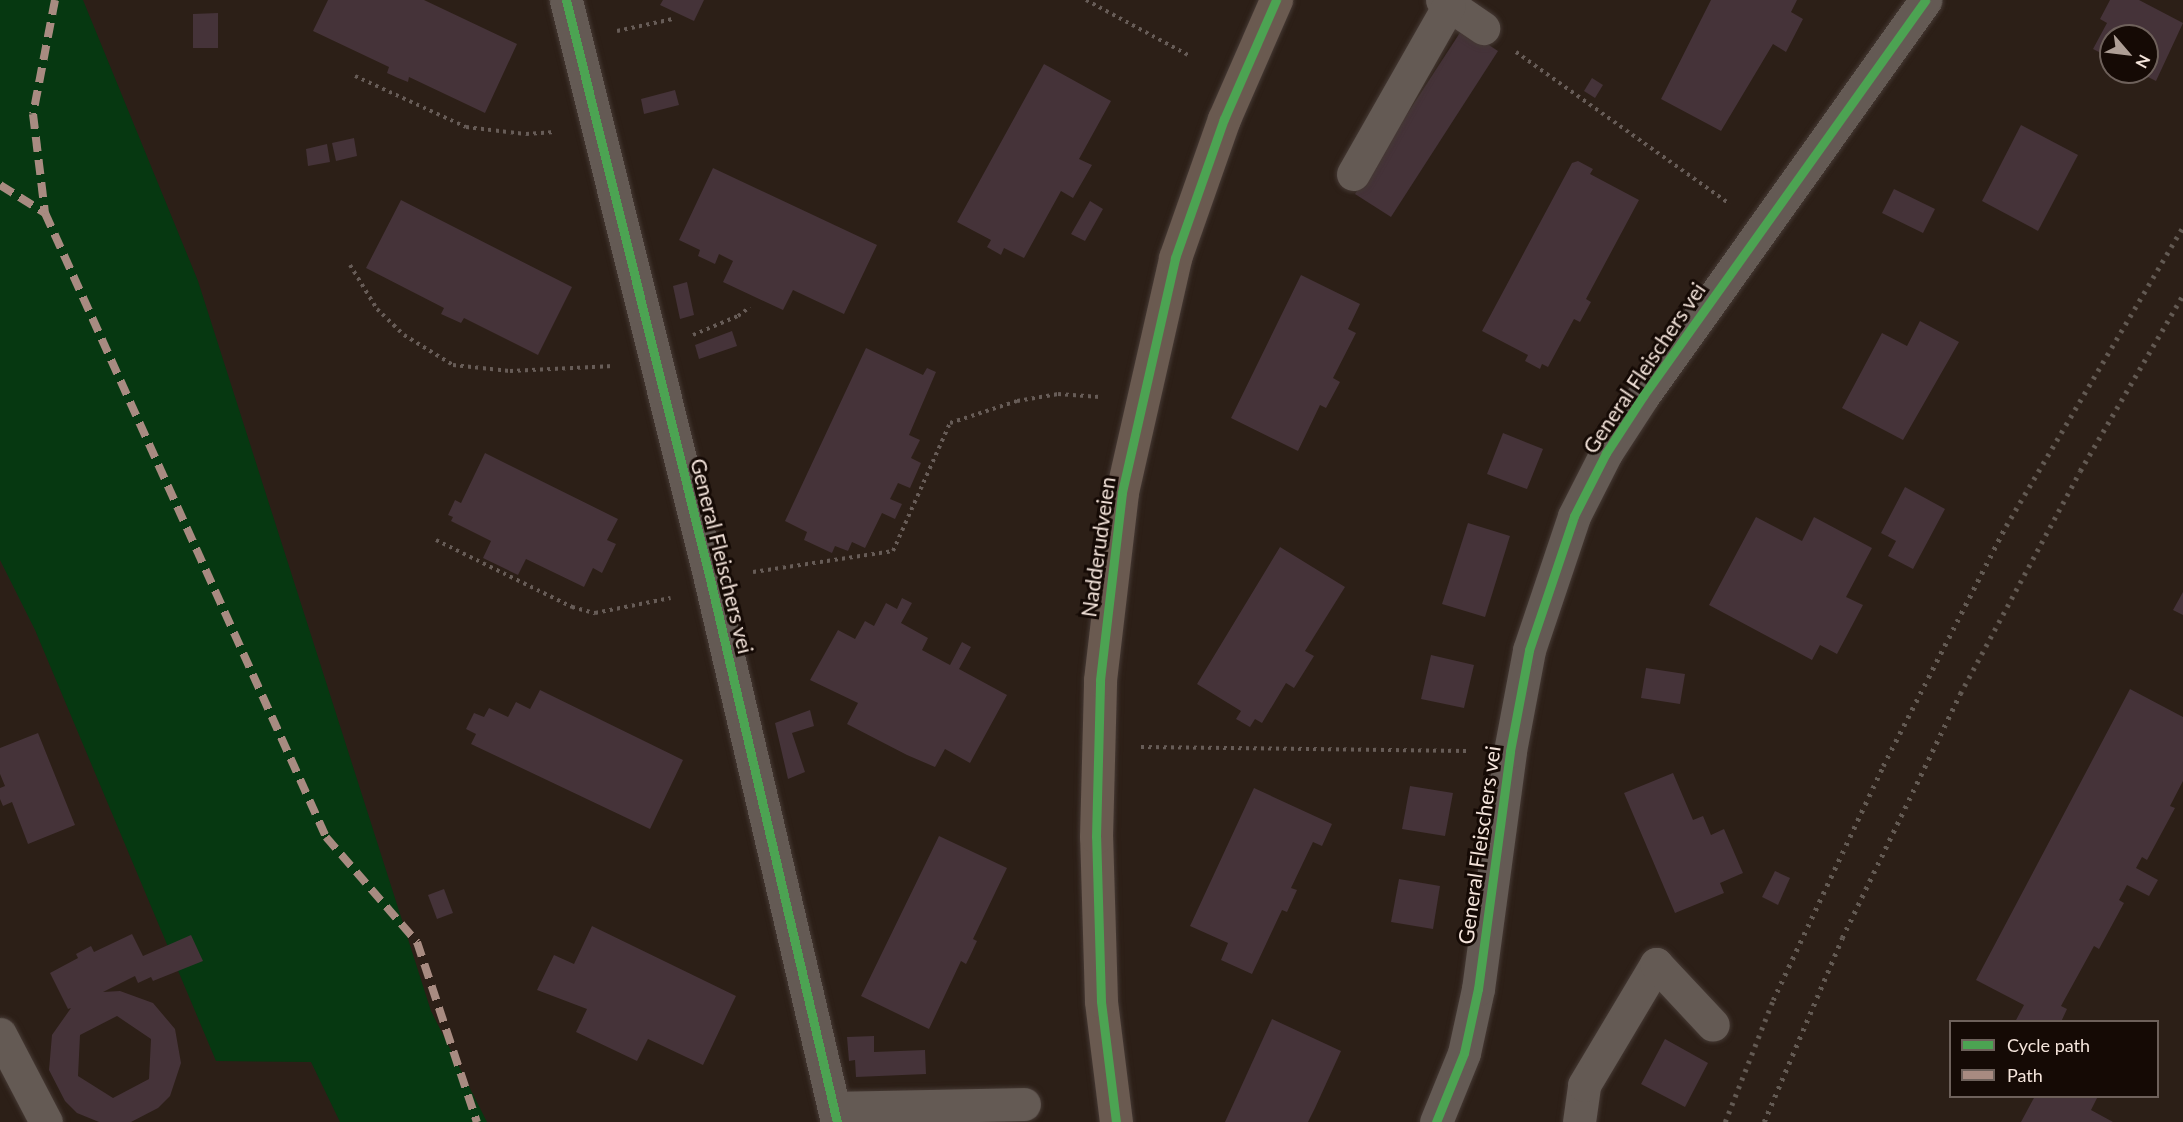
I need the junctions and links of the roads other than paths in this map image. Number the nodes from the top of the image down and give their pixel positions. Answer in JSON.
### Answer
{"nodes":[{"id":1,"x":566,"y":0,"type":"edge"},
{"id":2,"x":1275,"y":0,"type":"edge"},
{"id":3,"x":1925,"y":0,"type":"edge"},
{"id":4,"x":1445,"y":3,"type":"edge"},
{"id":5,"x":1483,"y":28,"type":"road end"},
{"id":6,"x":1353,"y":174,"type":"dead end"},
{"id":7,"x":1713,"y":1025,"type":"dead end"},
{"id":8,"x":0,"y":1034,"type":"edge"},
{"id":9,"x":1024,"y":1104,"type":"dead end"},
{"id":10,"x":835,"y":1115,"type":"edge"},
{"id":11,"x":46,"y":1122,"type":"edge"},
{"id":12,"x":1116,"y":1122,"type":"edge"},
{"id":13,"x":1436,"y":1122,"type":"edge"},
{"id":14,"x":1579,"y":1122,"type":"edge"}],
"edges":[{"from":1,"to":10,"type":"street","name":"General Fleischers vei"},
{"from":2,"to":12,"type":"main road","name":"Nadderudveien"},
{"from":3,"to":13,"type":"street","name":"General Fleischers vei"},
{"from":4,"to":5,"type":"street"},
{"from":4,"to":6,"type":"street"},
{"from":7,"to":14,"type":"street"},
{"from":8,"to":11,"type":"street"},
{"from":9,"to":10,"type":"street"}]}
